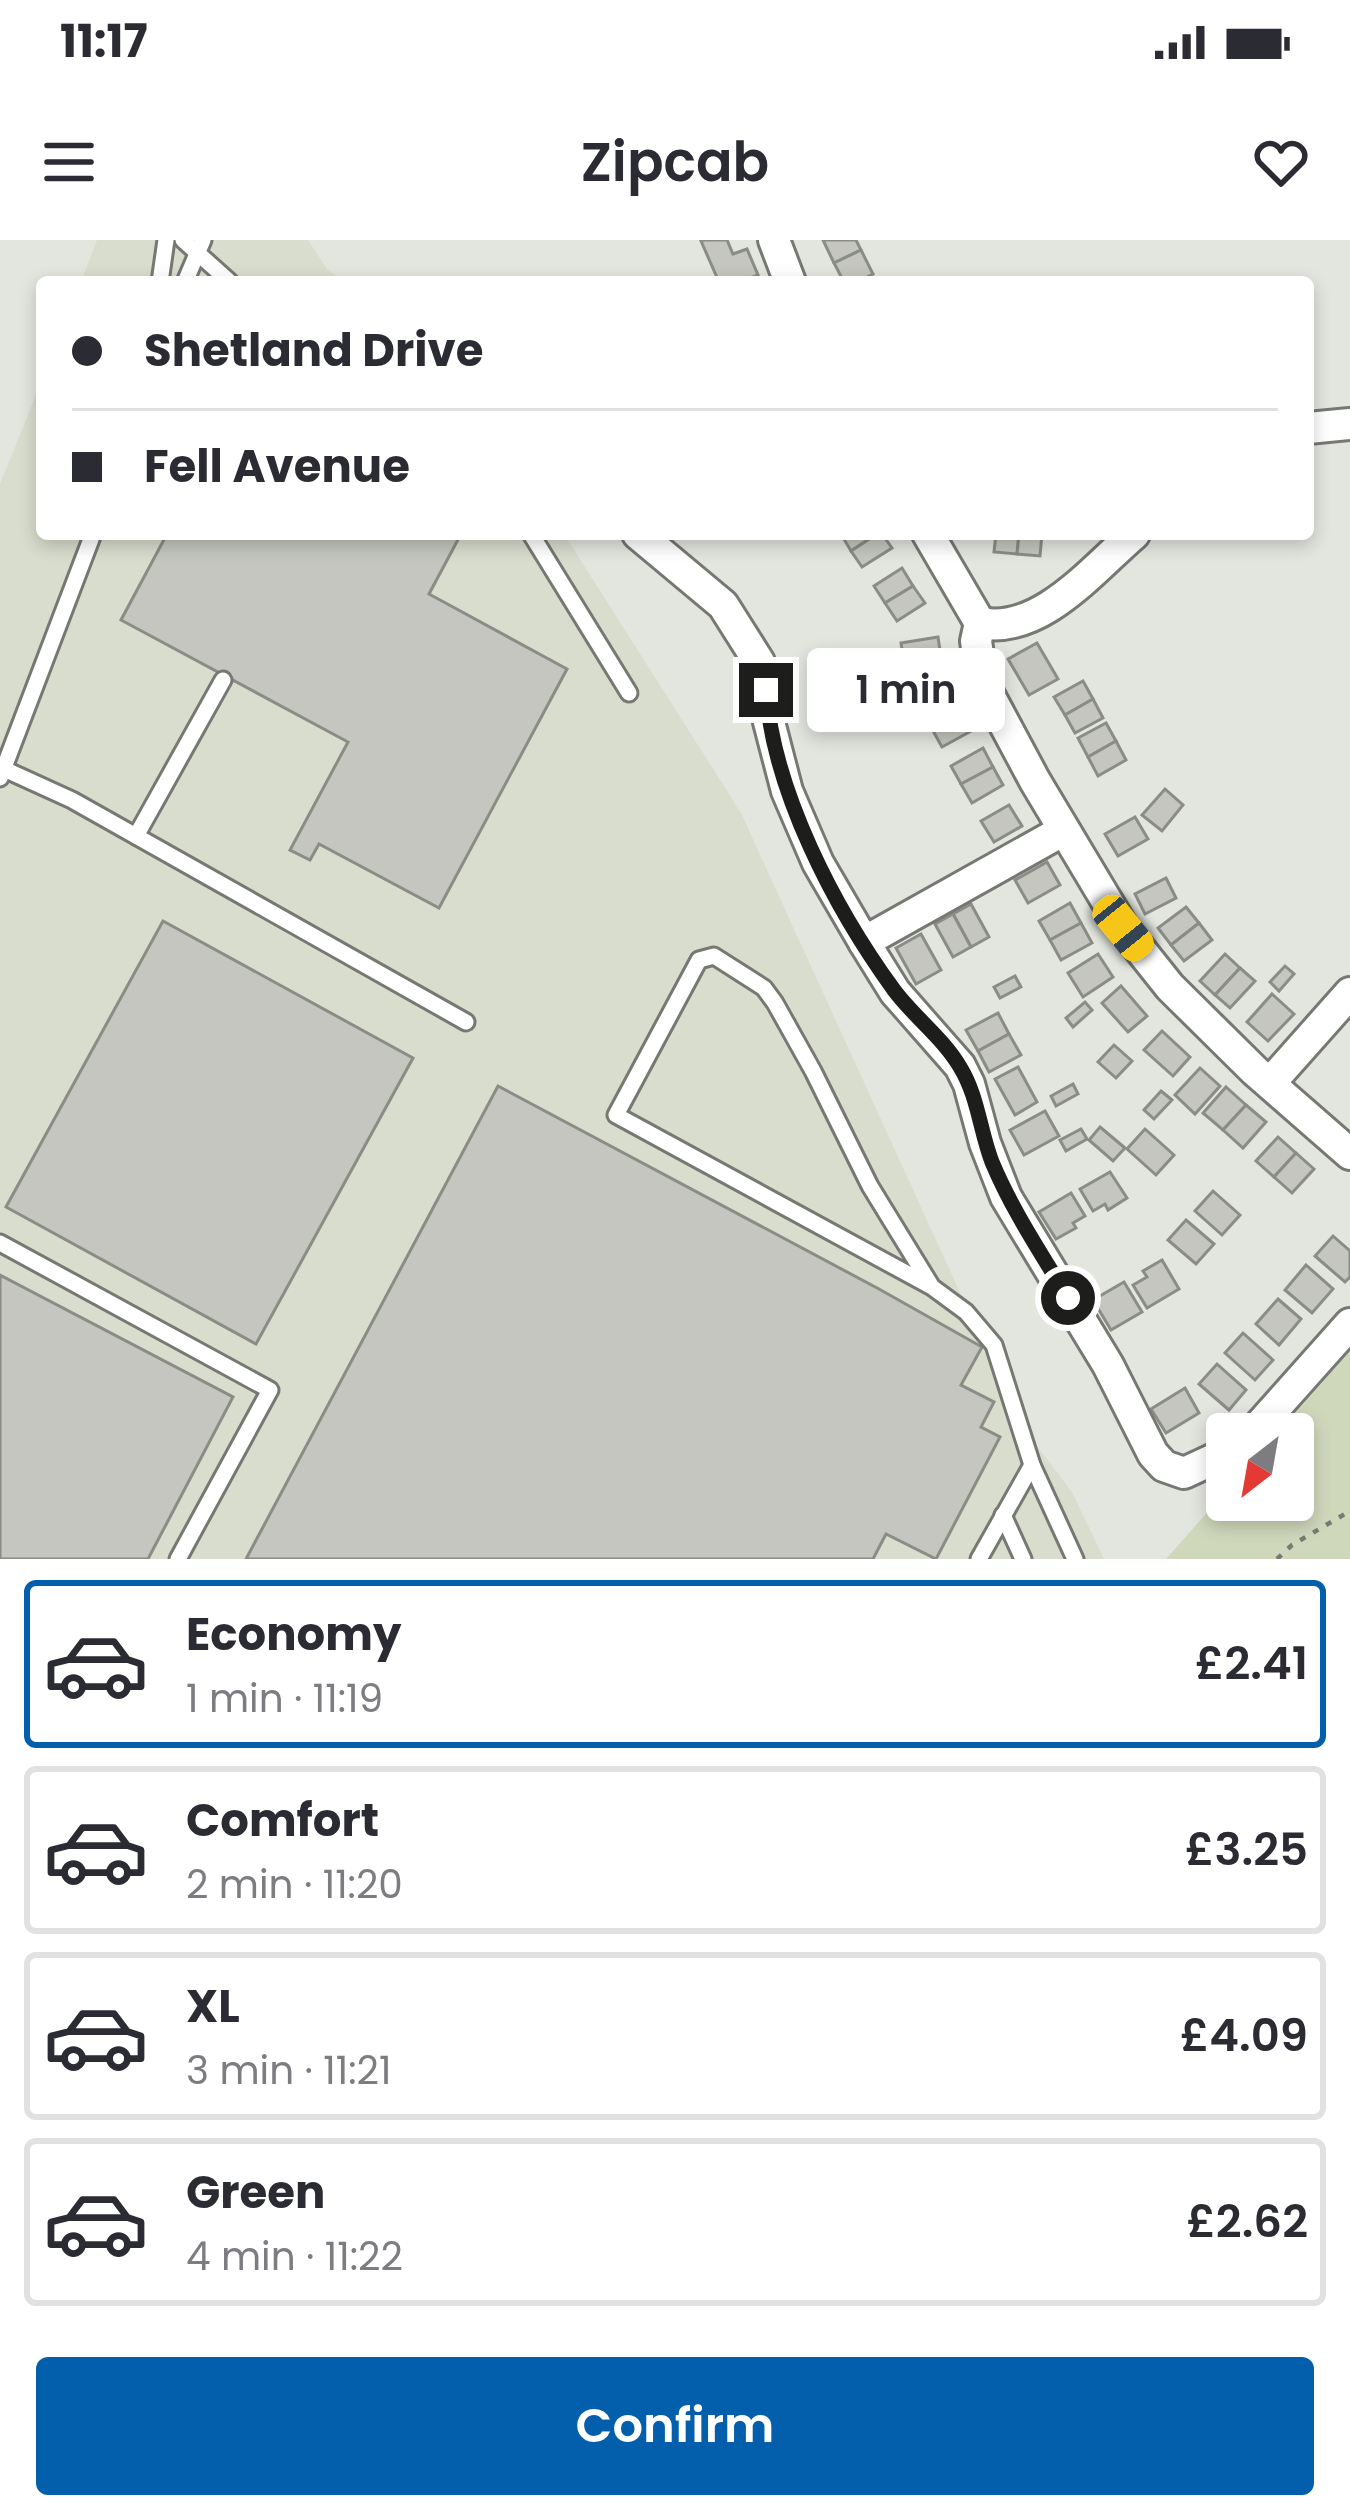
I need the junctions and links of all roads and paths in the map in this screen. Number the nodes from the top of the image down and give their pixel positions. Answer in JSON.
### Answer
{"nodes":[{"id":1,"x":166,"y":240,"type":"edge"},
{"id":2,"x":183,"y":240,"type":"edge"},
{"id":3,"x":774,"y":240,"type":"edge"},
{"id":4,"x":200,"y":247,"type":"edge"},
{"id":5,"x":161,"y":276,"type":"edge"},
{"id":6,"x":188,"y":276,"type":"edge"},
{"id":7,"x":225,"y":276,"type":"edge"},
{"id":8,"x":788,"y":276,"type":"edge"},
{"id":9,"x":1350,"y":424,"type":"edge"},
{"id":10,"x":1314,"y":427,"type":"edge"},
{"id":11,"x":91,"y":540,"type":"edge"},
{"id":12,"x":535,"y":540,"type":"edge"},
{"id":13,"x":645,"y":540,"type":"edge"},
{"id":14,"x":932,"y":540,"type":"edge"},
{"id":15,"x":1127,"y":540,"type":"edge"},
{"id":16,"x":980,"y":623,"type":"junction"},
{"id":17,"x":223,"y":680,"type":"dead end"},
{"id":18,"x":629,"y":693,"type":"dead end"},
{"id":19,"x":2,"y":773,"type":"edge"},
{"id":20,"x":1064,"y":830,"type":"junction"},
{"id":21,"x":136,"y":836,"type":"junction"},
{"id":22,"x":864,"y":943,"type":"junction"},
{"id":23,"x":1350,"y":993,"type":"edge"},
{"id":24,"x":466,"y":1022,"type":"dead end"},
{"id":25,"x":1270,"y":1083,"type":"junction"},
{"id":26,"x":1350,"y":1154,"type":"edge"},
{"id":27,"x":0,"y":1243,"type":"edge"},
{"id":28,"x":932,"y":1287,"type":"junction"},
{"id":29,"x":1350,"y":1324,"type":"edge"},
{"id":30,"x":1271,"y":1413,"type":"edge"},
{"id":31,"x":1206,"y":1463,"type":"edge"},
{"id":32,"x":1032,"y":1466,"type":"junction"},
{"id":33,"x":1350,"y":1511,"type":"edge"},
{"id":34,"x":1004,"y":1516,"type":"junction"},
{"id":35,"x":178,"y":1559,"type":"edge"},
{"id":36,"x":979,"y":1559,"type":"edge"},
{"id":37,"x":1023,"y":1559,"type":"edge"},
{"id":38,"x":1076,"y":1559,"type":"edge"},
{"id":39,"x":1277,"y":1559,"type":"edge"}],
"edges":[{"from":1,"to":5,"type":"lane"},
{"from":2,"to":4,"type":"lane"},
{"from":3,"to":8,"type":"street"},
{"from":4,"to":6,"type":"lane"},
{"from":4,"to":7,"type":"lane"},
{"from":9,"to":10,"type":"street"},
{"from":11,"to":19,"type":"lane"},
{"from":12,"to":18,"type":"lane"},
{"from":13,"to":22,"type":"street"},
{"from":14,"to":16,"type":"street"},
{"from":15,"to":16,"type":"street"},
{"from":16,"to":20,"type":"street"},
{"from":17,"to":21,"type":"lane"},
{"from":19,"to":21,"type":"lane"},
{"from":20,"to":22,"type":"street"},
{"from":20,"to":25,"type":"street"},
{"from":21,"to":24,"type":"lane"},
{"from":22,"to":31,"type":"street"},
{"from":23,"to":25,"type":"street"},
{"from":25,"to":26,"type":"street"},
{"from":27,"to":35,"type":"lane"},
{"from":28,"to":28,"type":"lane"},
{"from":28,"to":32,"type":"lane"},
{"from":29,"to":30,"type":"street"},
{"from":32,"to":34,"type":"lane"},
{"from":32,"to":38,"type":"lane"},
{"from":33,"to":39,"type":"path"},
{"from":34,"to":36,"type":"lane"},
{"from":34,"to":37,"type":"lane"}]}
